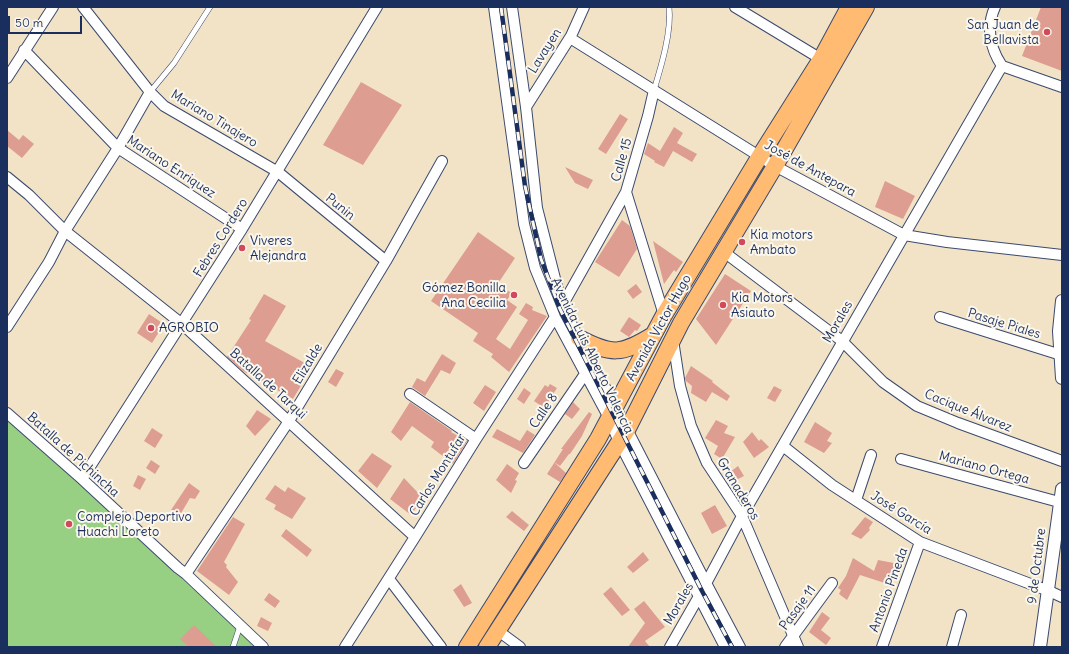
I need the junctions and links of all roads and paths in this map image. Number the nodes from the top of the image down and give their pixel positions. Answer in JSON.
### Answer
{"nodes":[{"id":1,"x":53,"y":7,"type":"edge"},
{"id":2,"x":83,"y":7,"type":"edge"},
{"id":3,"x":210,"y":7,"type":"edge"},
{"id":4,"x":377,"y":7,"type":"edge"},
{"id":5,"x":494,"y":7,"type":"edge"},
{"id":6,"x":512,"y":7,"type":"edge"},
{"id":7,"x":584,"y":7,"type":"edge"},
{"id":8,"x":669,"y":7,"type":"edge"},
{"id":9,"x":735,"y":7,"type":"edge"},
{"id":10,"x":849,"y":7,"type":"edge"},
{"id":11,"x":866,"y":7,"type":"edge"},
{"id":12,"x":996,"y":7,"type":"edge"},
{"id":13,"x":570,"y":38,"type":"junction"},
{"id":14,"x":24,"y":50,"type":"junction"},
{"id":15,"x":821,"y":60,"type":"junction"},
{"id":16,"x":1002,"y":66,"type":"junction"},
{"id":17,"x":7,"y":78,"type":"edge"},
{"id":18,"x":1062,"y":87,"type":"edge"},
{"id":19,"x":654,"y":90,"type":"junction"},
{"id":20,"x":150,"y":92,"type":"junction"},
{"id":21,"x":526,"y":107,"type":"junction"},
{"id":22,"x":118,"y":148,"type":"junction"},
{"id":23,"x":760,"y":156,"type":"junction"},
{"id":24,"x":442,"y":161,"type":"dead end"},
{"id":25,"x":775,"y":166,"type":"junction"},
{"id":26,"x":278,"y":172,"type":"junction"},
{"id":27,"x":7,"y":177,"type":"edge"},
{"id":28,"x":626,"y":192,"type":"junction"},
{"id":29,"x":242,"y":229,"type":"junction"},
{"id":30,"x":65,"y":231,"type":"junction"},
{"id":31,"x":904,"y":235,"type":"junction"},
{"id":32,"x":724,"y":252,"type":"junction"},
{"id":33,"x":1062,"y":255,"type":"edge"},
{"id":34,"x":386,"y":261,"type":"junction"},
{"id":35,"x":1062,"y":301,"type":"edge"},
{"id":36,"x":562,"y":306,"type":"junction"},
{"id":37,"x":664,"y":315,"type":"junction"},
{"id":38,"x":555,"y":317,"type":"junction"},
{"id":39,"x":940,"y":317,"type":"dead end"},
{"id":40,"x":182,"y":324,"type":"junction"},
{"id":41,"x":7,"y":327,"type":"edge"},
{"id":42,"x":654,"y":335,"type":"junction"},
{"id":43,"x":579,"y":338,"type":"junction"},
{"id":44,"x":672,"y":339,"type":"junction"},
{"id":45,"x":842,"y":341,"type":"junction"},
{"id":46,"x":1060,"y":355,"type":"junction"},
{"id":47,"x":585,"y":374,"type":"junction"},
{"id":48,"x":1062,"y":378,"type":"edge"},
{"id":49,"x":410,"y":394,"type":"dead end"},
{"id":50,"x":612,"y":412,"type":"junction"},
{"id":51,"x":7,"y":413,"type":"edge"},
{"id":52,"x":289,"y":421,"type":"junction"},
{"id":53,"x":623,"y":436,"type":"junction"},
{"id":54,"x":476,"y":438,"type":"junction"},
{"id":55,"x":783,"y":446,"type":"junction"},
{"id":56,"x":871,"y":455,"type":"dead end"},
{"id":57,"x":901,"y":459,"type":"dead end"},
{"id":58,"x":1062,"y":461,"type":"edge"},
{"id":59,"x":524,"y":463,"type":"dead end"},
{"id":60,"x":82,"y":479,"type":"junction"},
{"id":61,"x":1062,"y":489,"type":"edge"},
{"id":62,"x":856,"y":500,"type":"junction"},
{"id":63,"x":1059,"y":502,"type":"junction"},
{"id":64,"x":742,"y":516,"type":"junction"},
{"id":65,"x":415,"y":537,"type":"junction"},
{"id":66,"x":920,"y":542,"type":"junction"},
{"id":67,"x":186,"y":574,"type":"junction"},
{"id":68,"x":389,"y":579,"type":"junction"},
{"id":69,"x":706,"y":583,"type":"junction"},
{"id":70,"x":832,"y":584,"type":"dead end"},
{"id":71,"x":1049,"y":591,"type":"junction"},
{"id":72,"x":698,"y":597,"type":"junction"},
{"id":73,"x":1062,"y":597,"type":"edge"},
{"id":74,"x":961,"y":615,"type":"dead end"},
{"id":75,"x":240,"y":626,"type":"junction"},
{"id":76,"x":497,"y":630,"type":"junction"},
{"id":77,"x":793,"y":637,"type":"junction"},
{"id":78,"x":233,"y":647,"type":"edge"},
{"id":79,"x":263,"y":647,"type":"edge"},
{"id":80,"x":345,"y":647,"type":"edge"},
{"id":81,"x":441,"y":647,"type":"edge"},
{"id":82,"x":467,"y":647,"type":"edge"},
{"id":83,"x":487,"y":647,"type":"edge"},
{"id":84,"x":520,"y":647,"type":"edge"},
{"id":85,"x":670,"y":647,"type":"edge"},
{"id":86,"x":725,"y":647,"type":"edge"},
{"id":87,"x":740,"y":647,"type":"edge"},
{"id":88,"x":785,"y":647,"type":"edge"},
{"id":89,"x":798,"y":647,"type":"edge"},
{"id":90,"x":882,"y":647,"type":"edge"},
{"id":91,"x":952,"y":647,"type":"edge"},
{"id":92,"x":1040,"y":647,"type":"edge"}],
"edges":[{"from":1,"to":14,"type":"street"},
{"from":2,"to":20,"type":"street","name":"Mariano Tinajero"},
{"from":3,"to":20,"type":"lane"},
{"from":4,"to":26,"type":"street","name":"Febres Cordero"},
{"from":5,"to":38,"type":"street","name":"Avenida Luis Alberto Valencia"},
{"from":6,"to":21,"type":"street","name":"Avenida Luis Alberto Valencia"},
{"from":7,"to":13,"type":"street","name":"Lavayen"},
{"from":8,"to":19,"type":"lane","name":"Calle 15"},
{"from":9,"to":15,"type":"street"},
{"from":10,"to":15,"type":"main road","name":"Avenida Victor Hugo"},
{"from":11,"to":25,"type":"main road","name":"Avenida Victor Hugo"},
{"from":12,"to":16,"type":"street"},
{"from":13,"to":19,"type":"street","name":"José de Antepara"},
{"from":13,"to":21,"type":"street","name":"Lavayen"},
{"from":14,"to":17,"type":"street"},
{"from":14,"to":22,"type":"street","name":"Mariano Enriquez"},
{"from":15,"to":23,"type":"main road","name":"Avenida Victor Hugo"},
{"from":16,"to":18,"type":"street"},
{"from":16,"to":31,"type":"street","name":"Morales"},
{"from":19,"to":23,"type":"street","name":"José de Antepara"},
{"from":19,"to":28,"type":"street","name":"Calle 15"},
{"from":20,"to":22,"type":"street"},
{"from":20,"to":26,"type":"street","name":"Mariano Tinajero"},
{"from":21,"to":36,"type":"street","name":"Avenida Luis Alberto Valencia"},
{"from":22,"to":29,"type":"street","name":"Mariano Enriquez"},
{"from":22,"to":30,"type":"street"},
{"from":23,"to":25,"type":"street","name":"José de Antepara"},
{"from":23,"to":37,"type":"main road","name":"Avenida Victor Hugo"},
{"from":24,"to":34,"type":"street","name":"Elizalde"},
{"from":25,"to":31,"type":"street","name":"José de Antepara"},
{"from":25,"to":32,"type":"main road","name":"Avenida Victor Hugo"},
{"from":26,"to":29,"type":"street","name":"Febres Cordero"},
{"from":26,"to":34,"type":"street","name":"Punin"},
{"from":27,"to":30,"type":"street","name":"Batalla de Tarqui"},
{"from":28,"to":36,"type":"street","name":"Calle 15"},
{"from":28,"to":37,"type":"street"},
{"from":29,"to":40,"type":"street","name":"Febres Cordero"},
{"from":30,"to":40,"type":"street","name":"Batalla de Tarqui"},
{"from":30,"to":41,"type":"street"},
{"from":31,"to":33,"type":"street","name":"José de Antepara"},
{"from":31,"to":45,"type":"street","name":"Morales"},
{"from":32,"to":44,"type":"main road","name":"Avenida Victor Hugo"},
{"from":32,"to":45,"type":"street","name":"Cacique Álvarez"},
{"from":34,"to":52,"type":"street","name":"Elizalde"},
{"from":35,"to":46,"type":"street"},
{"from":36,"to":43,"type":"street","name":"Avenida Luis Alberto Valencia"},
{"from":37,"to":42,"type":"main road","name":"Avenida Victor Hugo"},
{"from":38,"to":47,"type":"street","name":"Avenida Luis Alberto Valencia"},
{"from":38,"to":54,"type":"street","name":"Carlos Montufar"},
{"from":39,"to":46,"type":"street","name":"Pasaje Piales"},
{"from":40,"to":52,"type":"street","name":"Batalla de Tarqui"},
{"from":40,"to":60,"type":"street","name":"Febres Cordero"},
{"from":42,"to":43,"type":"main road"},
{"from":42,"to":50,"type":"main road","name":"Avenida Victor Hugo"},
{"from":43,"to":50,"type":"street","name":"Avenida Luis Alberto Valencia"},
{"from":44,"to":53,"type":"main road","name":"Avenida Victor Hugo"},
{"from":44,"to":64,"type":"street","name":"Granaderos"},
{"from":45,"to":55,"type":"street","name":"Morales"},
{"from":45,"to":58,"type":"street","name":"Cacique Álvarez"},
{"from":46,"to":48,"type":"street"},
{"from":47,"to":50,"type":"street","name":"Avenida Luis Alberto Valencia"},
{"from":47,"to":59,"type":"street","name":"Calle 8"},
{"from":49,"to":54,"type":"street"},
{"from":50,"to":53,"type":"street","name":"Avenida Luis Alberto Valencia"},
{"from":50,"to":53,"type":"street","name":"Avenida Luis Alberto Valencia"},
{"from":50,"to":82,"type":"main road","name":"Avenida Victor Hugo"},
{"from":51,"to":60,"type":"street","name":"Batalla de Pichincha"},
{"from":52,"to":65,"type":"street","name":"Batalla de Tarqui"},
{"from":52,"to":67,"type":"street","name":"Elizalde"},
{"from":53,"to":69,"type":"street","name":"Avenida Luis Alberto Valencia"},
{"from":53,"to":72,"type":"street","name":"Avenida Luis Alberto Valencia"},
{"from":53,"to":76,"type":"main road","name":"Avenida Victor Hugo"},
{"from":54,"to":65,"type":"street","name":"Carlos Montufar"},
{"from":55,"to":62,"type":"street","name":"José García"},
{"from":55,"to":64,"type":"street","name":"Morales"},
{"from":56,"to":62,"type":"street"},
{"from":57,"to":63,"type":"street","name":"Mariano Ortega"},
{"from":60,"to":67,"type":"street","name":"Batalla de Pichincha"},
{"from":61,"to":63,"type":"street","name":"9 de Octubre"},
{"from":62,"to":66,"type":"street","name":"José García"},
{"from":63,"to":71,"type":"street","name":"9 de Octubre"},
{"from":64,"to":69,"type":"street","name":"Morales"},
{"from":64,"to":77,"type":"street","name":"Granaderos"},
{"from":65,"to":68,"type":"street","name":"Carlos Montufar"},
{"from":66,"to":71,"type":"street","name":"José García"},
{"from":66,"to":90,"type":"street","name":"Antonio Pineda"},
{"from":67,"to":75,"type":"street","name":"Batalla de Pichincha"},
{"from":68,"to":80,"type":"street","name":"Carlos Montufar"},
{"from":68,"to":81,"type":"street"},
{"from":69,"to":72,"type":"street","name":"Morales"},
{"from":69,"to":87,"type":"street","name":"Avenida Luis Alberto Valencia"},
{"from":70,"to":77,"type":"street","name":"Pasaje 11"},
{"from":71,"to":73,"type":"street","name":"José García"},
{"from":71,"to":92,"type":"street","name":"9 de Octubre"},
{"from":72,"to":85,"type":"street","name":"Morales"},
{"from":72,"to":86,"type":"street","name":"Avenida Luis Alberto Valencia"},
{"from":74,"to":91,"type":"street"},
{"from":75,"to":78,"type":"lane"},
{"from":75,"to":79,"type":"street","name":"Batalla de Pichincha"},
{"from":76,"to":83,"type":"main road","name":"Avenida Victor Hugo"},
{"from":76,"to":84,"type":"street"},
{"from":77,"to":88,"type":"street","name":"Pasaje 11"},
{"from":77,"to":89,"type":"street","name":"Granaderos"}]}
